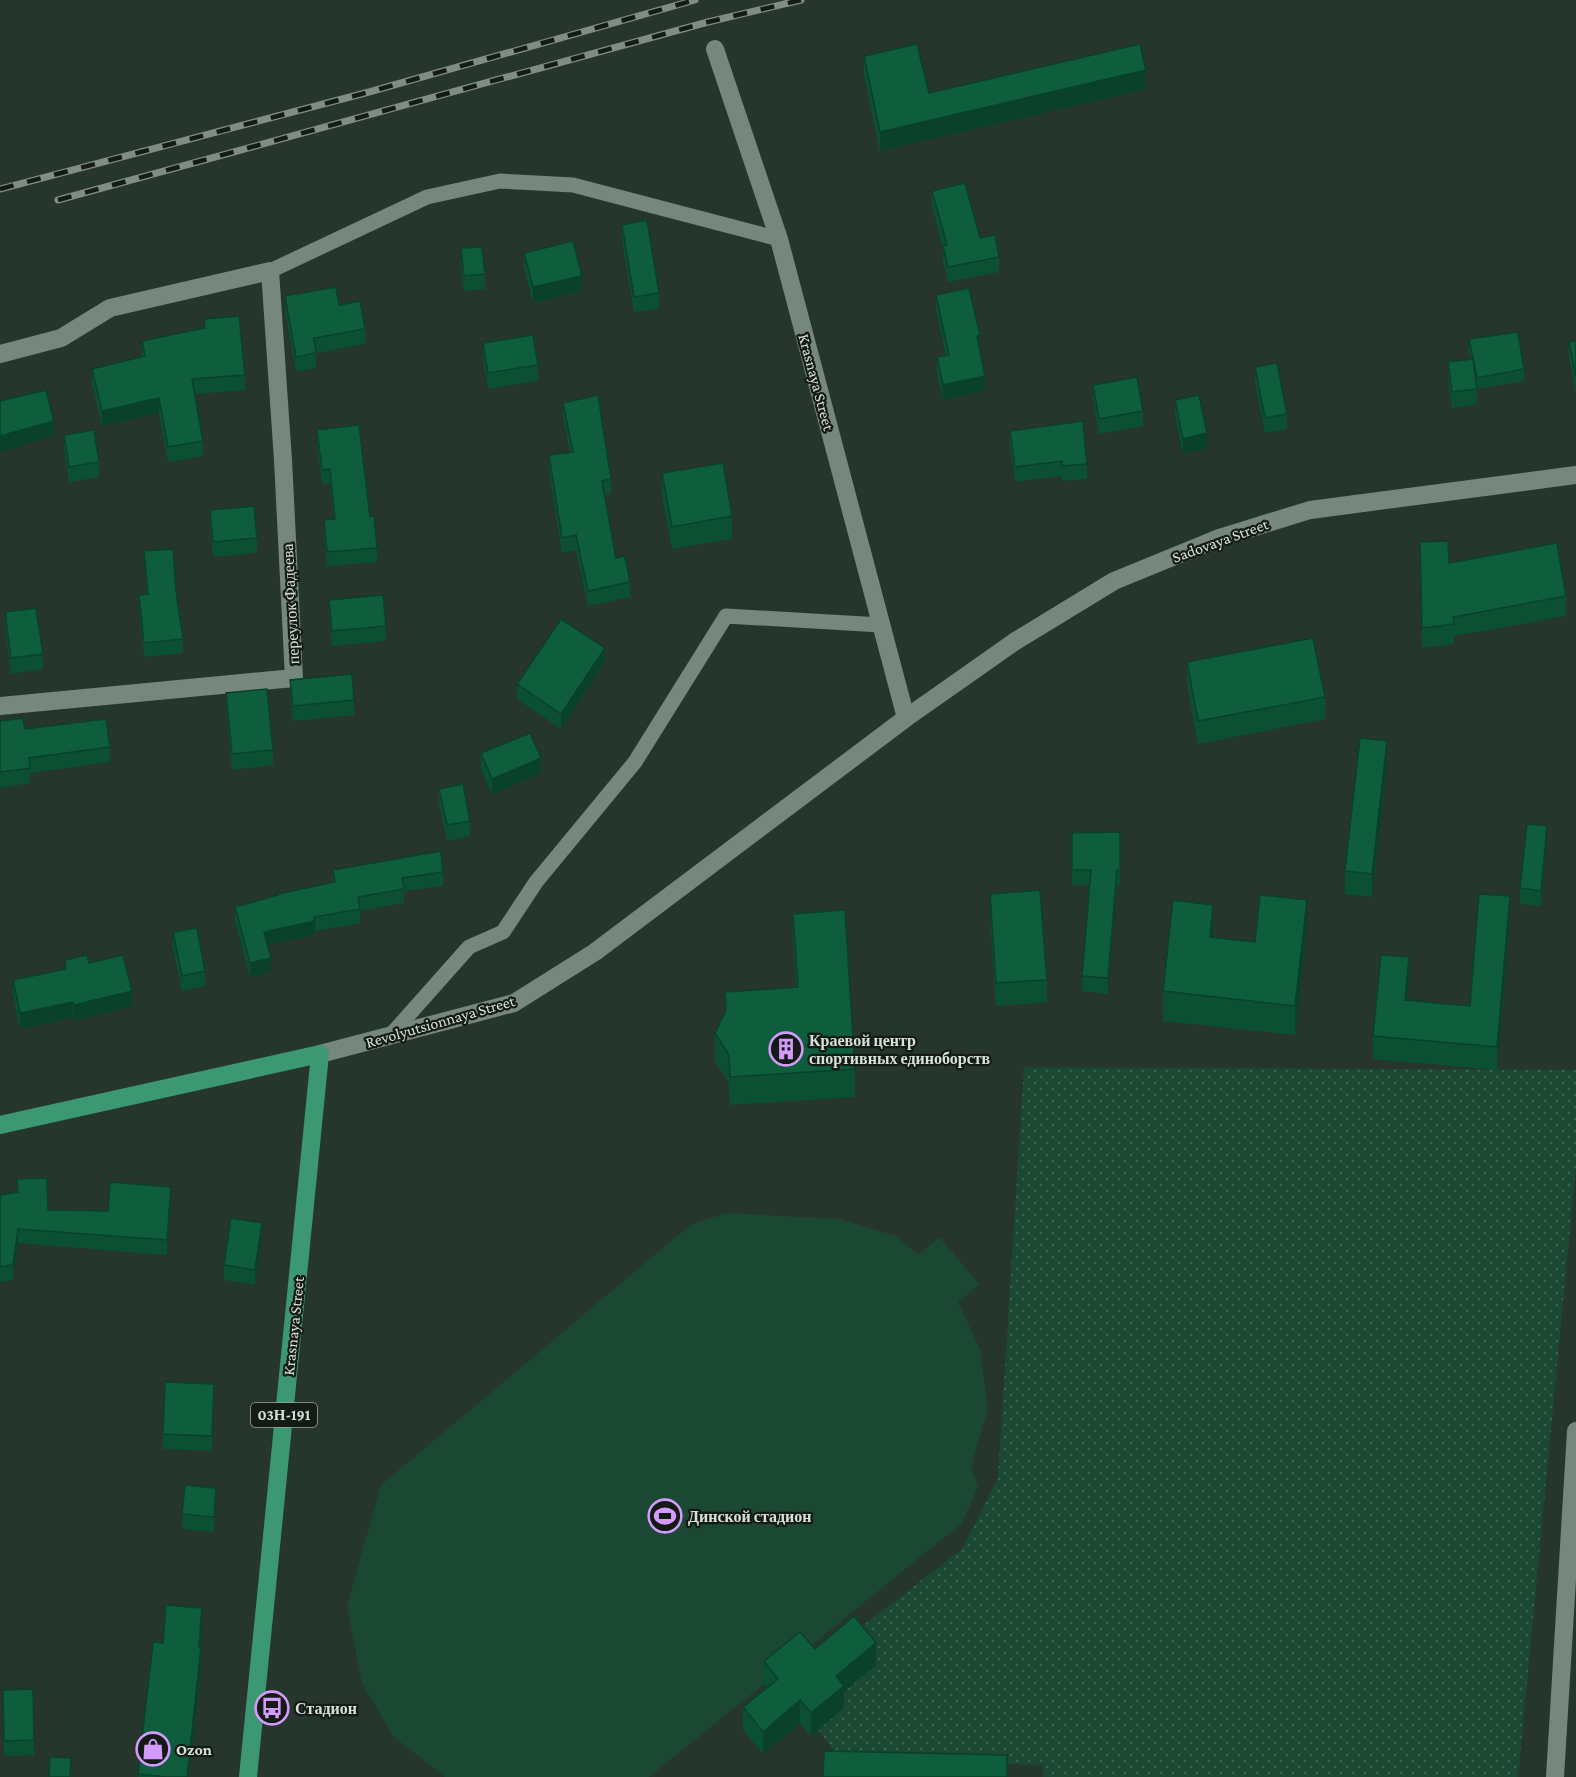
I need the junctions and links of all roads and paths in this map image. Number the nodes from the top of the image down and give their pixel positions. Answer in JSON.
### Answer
{"nodes":[{"id":1,"x":715,"y":49,"type":"dead end"},
{"id":2,"x":780,"y":239,"type":"junction"},
{"id":3,"x":270,"y":271,"type":"junction"},
{"id":4,"x":0,"y":354,"type":"edge"},
{"id":5,"x":1576,"y":476,"type":"edge"},
{"id":6,"x":881,"y":625,"type":"junction"},
{"id":7,"x":0,"y":706,"type":"edge"},
{"id":8,"x":906,"y":718,"type":"junction"},
{"id":9,"x":390,"y":1036,"type":"junction"},
{"id":10,"x":320,"y":1054,"type":"junction"},
{"id":11,"x":0,"y":1125,"type":"edge"},
{"id":12,"x":1576,"y":1431,"type":"edge"},
{"id":13,"x":248,"y":1777,"type":"edge"},
{"id":14,"x":1555,"y":1777,"type":"edge"}],
"edges":[{"from":1,"to":2,"type":"street","name":"Krasnaya Street"},
{"from":2,"to":3,"type":"lane"},
{"from":2,"to":6,"type":"street","name":"Krasnaya Street"},
{"from":3,"to":4,"type":"street"},
{"from":3,"to":7,"type":"street","name":"переулок Фадеева"},
{"from":5,"to":8,"type":"street","name":"Sadovaya Street"},
{"from":6,"to":8,"type":"street","name":"Krasnaya Street"},
{"from":6,"to":9,"type":"lane"},
{"from":8,"to":9,"type":"street","name":"Revolyutsionnaya Street"},
{"from":9,"to":10,"type":"street","name":"Revolyutsionnaya Street"},
{"from":10,"to":11,"type":"main road","name":"Revolyutsionnaya Street"},
{"from":10,"to":13,"type":"main road","name":"Krasnaya Street","number":"03Н-191"},
{"from":12,"to":14,"type":"street"}]}
